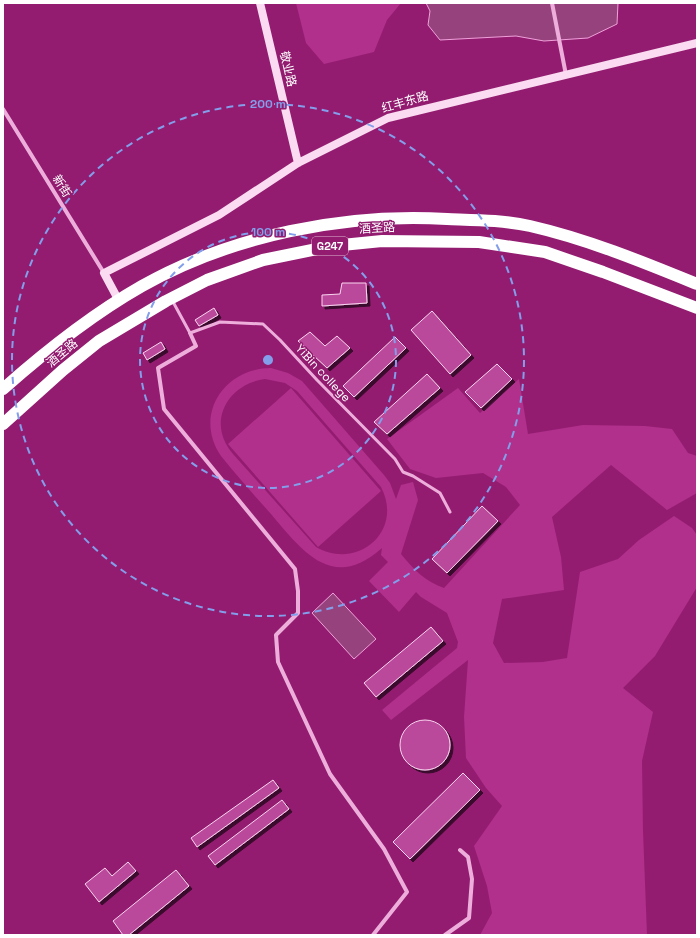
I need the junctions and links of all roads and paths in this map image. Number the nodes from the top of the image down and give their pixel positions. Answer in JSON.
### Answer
{"nodes":[{"id":1,"x":260,"y":3,"type":"edge"},
{"id":2,"x":552,"y":3,"type":"edge"},
{"id":3,"x":697,"y":43,"type":"edge"},
{"id":4,"x":566,"y":75,"type":"junction"},
{"id":5,"x":3,"y":109,"type":"edge"},
{"id":6,"x":298,"y":163,"type":"junction"},
{"id":7,"x":104,"y":273,"type":"junction"},
{"id":8,"x":697,"y":284,"type":"edge"},
{"id":9,"x":172,"y":299,"type":"junction"},
{"id":10,"x":119,"y":301,"type":"junction"},
{"id":11,"x":697,"y":308,"type":"edge"},
{"id":12,"x":190,"y":334,"type":"junction"},
{"id":13,"x":3,"y":389,"type":"edge"},
{"id":14,"x":3,"y":424,"type":"edge"},
{"id":15,"x":450,"y":512,"type":"dead end"},
{"id":16,"x":460,"y":850,"type":"dead end"},
{"id":17,"x":374,"y":935,"type":"edge"},
{"id":18,"x":445,"y":935,"type":"edge"}],
"edges":[{"from":1,"to":6,"type":"street","name":"敬业路"},
{"from":2,"to":4,"type":"street"},
{"from":3,"to":4,"type":"street","name":"红丰东路"},
{"from":4,"to":6,"type":"street","name":"红丰东路"},
{"from":5,"to":7,"type":"street","name":"新街"},
{"from":6,"to":7,"type":"street","name":"红丰东路"},
{"from":7,"to":10,"type":"street"},
{"from":8,"to":10,"type":"highway","name":"酒圣路","number":"G247"},
{"from":9,"to":11,"type":"highway","name":"酒圣路","number":"G247"},
{"from":9,"to":12,"type":"lane"},
{"from":9,"to":14,"type":"highway","name":"酒圣路","number":"G247"},
{"from":10,"to":13,"type":"highway","name":"酒圣路","number":"G247"},
{"from":12,"to":15,"type":"lane","name":"YiBin college"},
{"from":12,"to":17,"type":"street"},
{"from":16,"to":18,"type":"street"}]}
